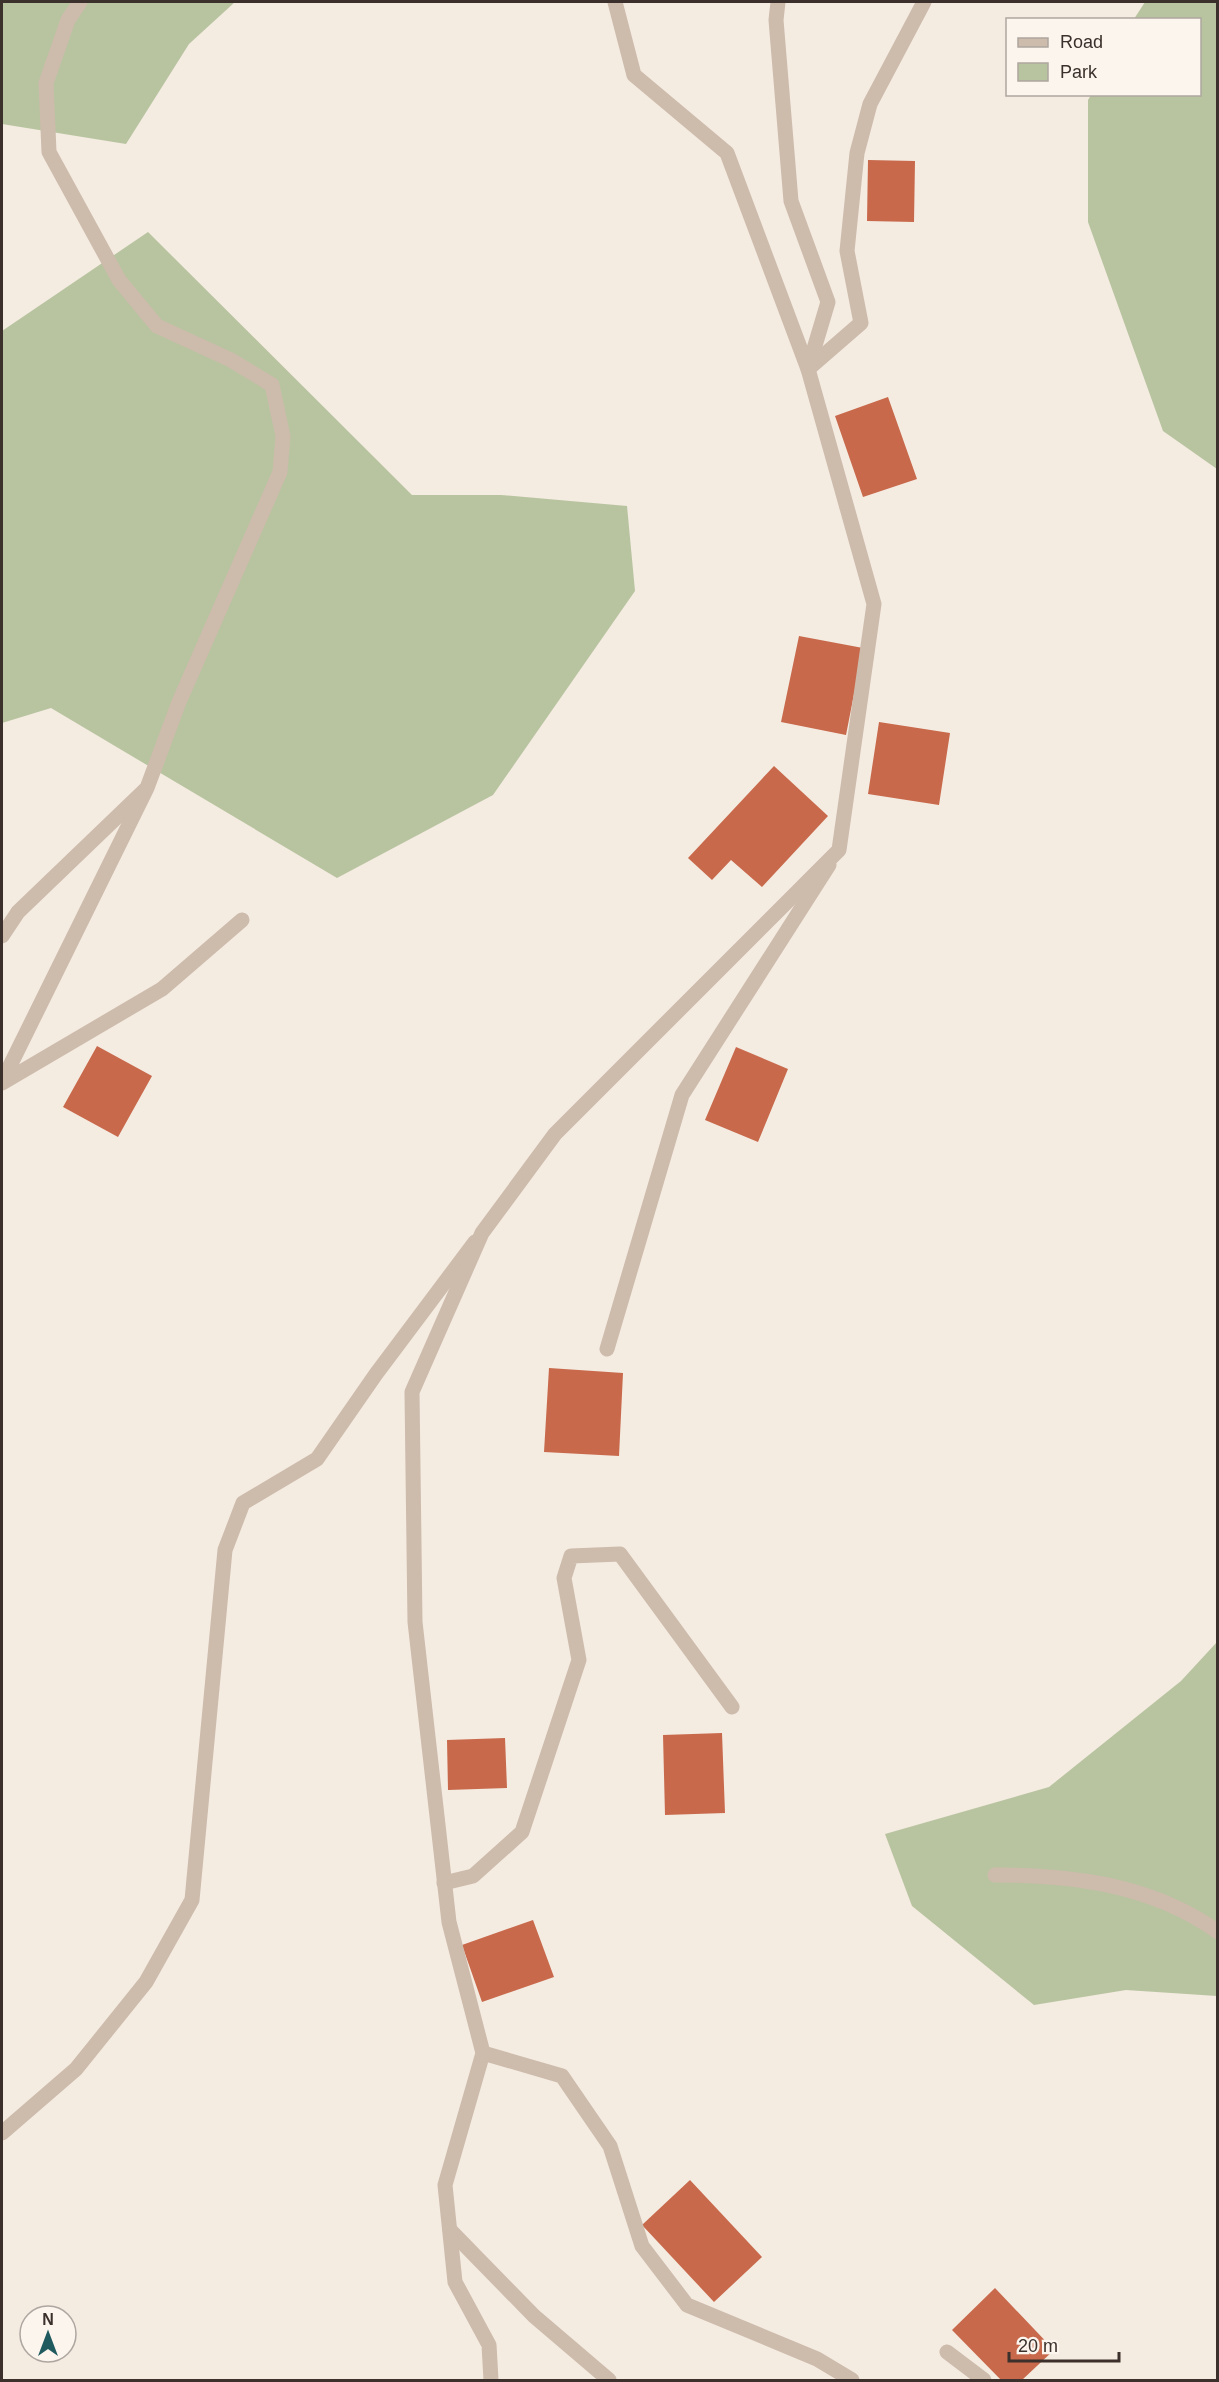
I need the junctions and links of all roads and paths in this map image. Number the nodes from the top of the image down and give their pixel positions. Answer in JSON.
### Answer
{"nodes":[{"id":1,"x":80,"y":2,"type":"edge"},
{"id":2,"x":615,"y":2,"type":"edge"},
{"id":3,"x":778,"y":2,"type":"edge"},
{"id":4,"x":924,"y":2,"type":"edge"},
{"id":5,"x":807,"y":369,"type":"junction"},
{"id":6,"x":147,"y":788,"type":"junction"},
{"id":7,"x":839,"y":850,"type":"junction"},
{"id":8,"x":242,"y":920,"type":"dead end"},
{"id":9,"x":2,"y":936,"type":"edge"},
{"id":10,"x":2,"y":1082,"type":"edge"},
{"id":11,"x":482,"y":1233,"type":"junction"},
{"id":12,"x":607,"y":1349,"type":"dead end"},
{"id":13,"x":732,"y":1707,"type":"dead end"},
{"id":14,"x":995,"y":1875,"type":"dead end"},
{"id":15,"x":444,"y":1883,"type":"junction"},
{"id":16,"x":1218,"y":1932,"type":"edge"},
{"id":17,"x":483,"y":2053,"type":"junction"},
{"id":18,"x":2,"y":2133,"type":"edge"},
{"id":19,"x":450,"y":2230,"type":"junction"},
{"id":20,"x":947,"y":2352,"type":"dead end"},
{"id":21,"x":491,"y":2380,"type":"edge"},
{"id":22,"x":609,"y":2380,"type":"edge"},
{"id":23,"x":852,"y":2380,"type":"edge"},
{"id":24,"x":984,"y":2380,"type":"edge"}],
"edges":[{"from":1,"to":6,"type":"street"},
{"from":2,"to":5,"type":"street"},
{"from":3,"to":5,"type":"street"},
{"from":4,"to":5,"type":"street"},
{"from":5,"to":7,"type":"street"},
{"from":6,"to":9,"type":"street"},
{"from":6,"to":10,"type":"street"},
{"from":7,"to":11,"type":"street"},
{"from":7,"to":12,"type":"street"},
{"from":8,"to":10,"type":"street"},
{"from":11,"to":15,"type":"street"},
{"from":11,"to":18,"type":"street"},
{"from":13,"to":15,"type":"street"},
{"from":14,"to":16,"type":"street"},
{"from":15,"to":17,"type":"street"},
{"from":17,"to":19,"type":"street"},
{"from":17,"to":23,"type":"street"},
{"from":19,"to":21,"type":"street"},
{"from":19,"to":22,"type":"street"},
{"from":20,"to":24,"type":"street"}]}
